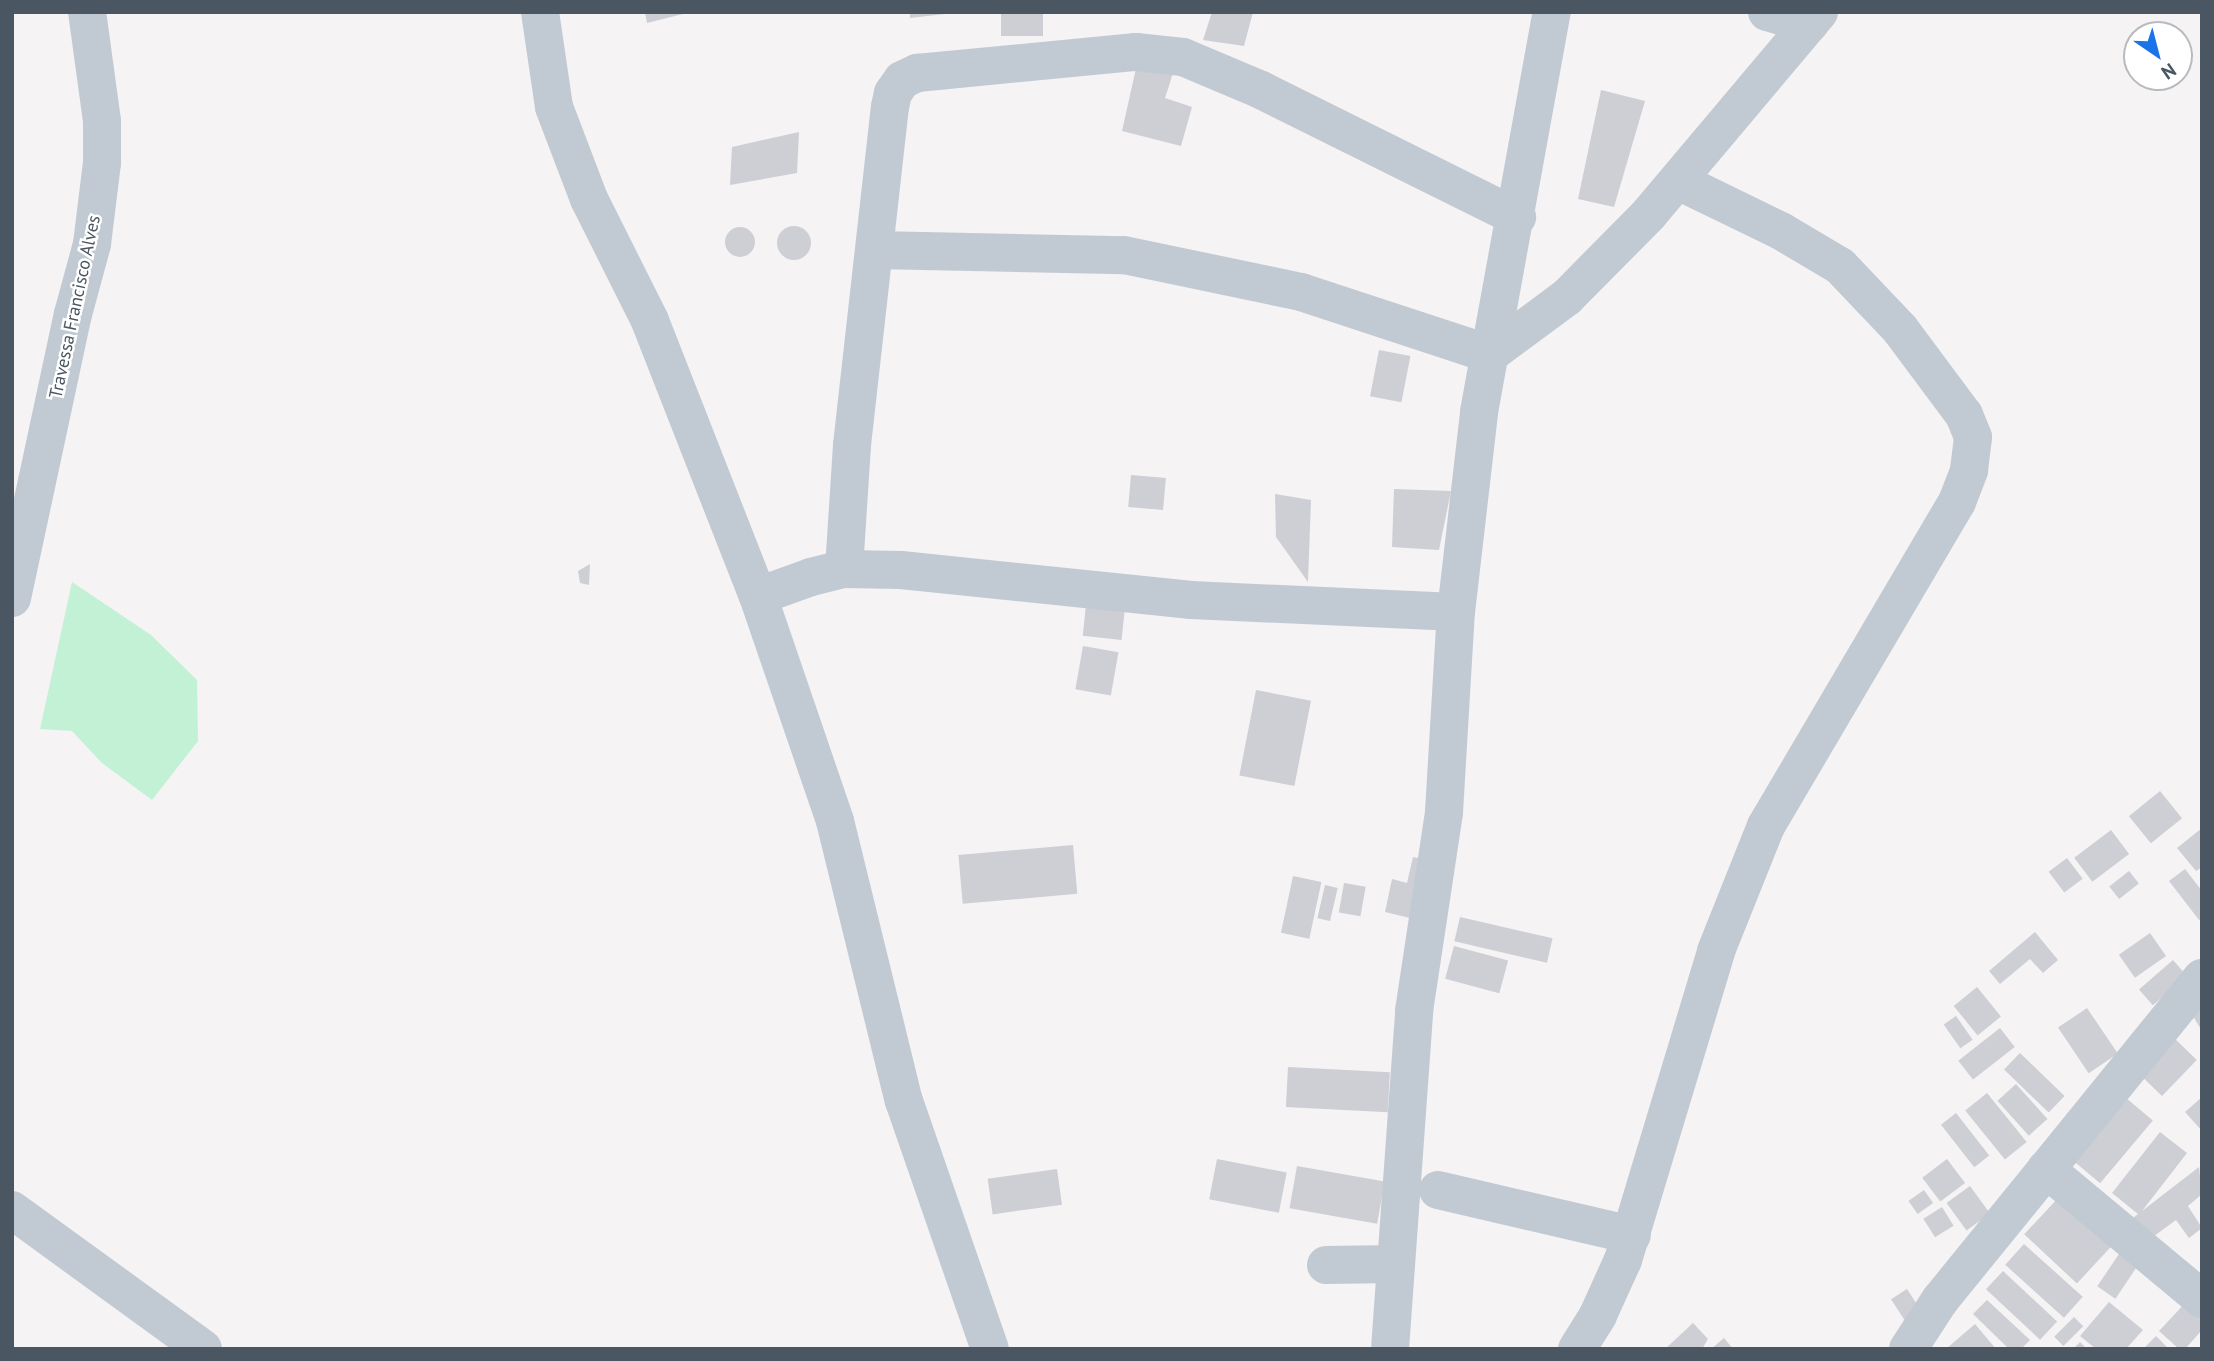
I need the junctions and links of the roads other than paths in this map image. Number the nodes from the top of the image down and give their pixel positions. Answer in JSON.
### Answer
{"nodes":[{"id":1,"x":87,"y":12,"type":"edge"},
{"id":2,"x":540,"y":12,"type":"edge"},
{"id":3,"x":1552,"y":12,"type":"edge"},
{"id":4,"x":1767,"y":12,"type":"edge"},
{"id":5,"x":1814,"y":18,"type":"edge"},
{"id":6,"x":1678,"y":181,"type":"junction"},
{"id":7,"x":1517,"y":217,"type":"junction"},
{"id":8,"x":876,"y":250,"type":"junction"},
{"id":9,"x":1490,"y":354,"type":"junction"},
{"id":10,"x":844,"y":569,"type":"junction"},
{"id":11,"x":758,"y":596,"type":"junction"},
{"id":12,"x":12,"y":598,"type":"edge"},
{"id":13,"x":1456,"y":612,"type":"junction"},
{"id":14,"x":2202,"y":978,"type":"edge"},
{"id":15,"x":2046,"y":1169,"type":"junction"},
{"id":16,"x":1438,"y":1190,"type":"dead end"},
{"id":17,"x":12,"y":1210,"type":"edge"},
{"id":18,"x":1632,"y":1235,"type":"junction"},
{"id":19,"x":1326,"y":1265,"type":"dead end"},
{"id":20,"x":1395,"y":1265,"type":"junction"},
{"id":21,"x":2202,"y":1298,"type":"edge"},
{"id":22,"x":203,"y":1349,"type":"edge"},
{"id":23,"x":990,"y":1349,"type":"edge"},
{"id":24,"x":1390,"y":1349,"type":"edge"},
{"id":25,"x":1577,"y":1349,"type":"edge"},
{"id":26,"x":1908,"y":1349,"type":"edge"}],
"edges":[{"from":1,"to":12,"type":"street","name":"Travessa Francisco Alves"},
{"from":2,"to":11,"type":"street"},
{"from":3,"to":7,"type":"street"},
{"from":4,"to":5,"type":"street"},
{"from":5,"to":6,"type":"street"},
{"from":6,"to":9,"type":"street"},
{"from":6,"to":18,"type":"street"},
{"from":7,"to":8,"type":"street"},
{"from":7,"to":9,"type":"street"},
{"from":8,"to":9,"type":"street"},
{"from":8,"to":10,"type":"street"},
{"from":9,"to":13,"type":"street"},
{"from":10,"to":11,"type":"street"},
{"from":10,"to":13,"type":"street"},
{"from":11,"to":23,"type":"street"},
{"from":13,"to":20,"type":"street"},
{"from":14,"to":15,"type":"street"},
{"from":15,"to":21,"type":"street"},
{"from":15,"to":26,"type":"street"},
{"from":16,"to":18,"type":"street"},
{"from":17,"to":22,"type":"street"},
{"from":18,"to":25,"type":"street"},
{"from":19,"to":20,"type":"street"},
{"from":20,"to":24,"type":"street"}]}
